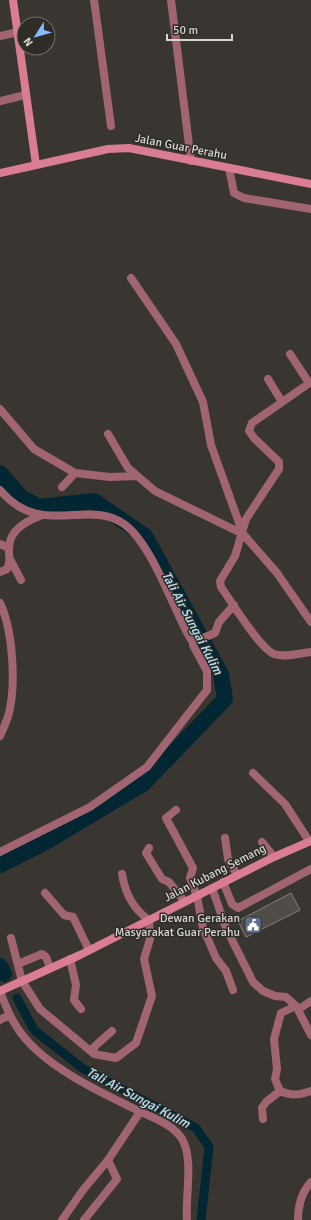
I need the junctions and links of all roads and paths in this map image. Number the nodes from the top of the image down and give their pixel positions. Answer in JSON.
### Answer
{"nodes":[{"id":1,"x":14,"y":0,"type":"edge"},
{"id":2,"x":94,"y":0,"type":"edge"},
{"id":3,"x":171,"y":0,"type":"edge"},
{"id":4,"x":16,"y":16,"type":"edge"},
{"id":5,"x":16,"y":32,"type":"edge"},
{"id":6,"x":0,"y":36,"type":"edge"},
{"id":7,"x":21,"y":56,"type":"edge"},
{"id":8,"x":25,"y":95,"type":"junction"},
{"id":9,"x":0,"y":101,"type":"edge"},
{"id":10,"x":111,"y":126,"type":"dead end"},
{"id":11,"x":191,"y":161,"type":"junction"},
{"id":12,"x":36,"y":165,"type":"junction"},
{"id":13,"x":229,"y":168,"type":"junction"},
{"id":14,"x":0,"y":173,"type":"edge"},
{"id":15,"x":311,"y":184,"type":"edge"},
{"id":16,"x":311,"y":209,"type":"edge"},
{"id":17,"x":131,"y":278,"type":"dead end"},
{"id":18,"x":290,"y":354,"type":"dead end"},
{"id":19,"x":268,"y":379,"type":"dead end"},
{"id":20,"x":310,"y":383,"type":"edge"},
{"id":21,"x":282,"y":402,"type":"junction"},
{"id":22,"x":0,"y":409,"type":"edge"},
{"id":23,"x":108,"y":434,"type":"dead end"},
{"id":24,"x":75,"y":473,"type":"junction"},
{"id":25,"x":137,"y":476,"type":"junction"},
{"id":26,"x":62,"y":487,"type":"dead end"},
{"id":27,"x":0,"y":490,"type":"edge"},
{"id":28,"x":42,"y":515,"type":"junction"},
{"id":29,"x":243,"y":534,"type":"junction"},
{"id":30,"x":0,"y":544,"type":"edge"},
{"id":31,"x":9,"y":548,"type":"junction"},
{"id":32,"x":11,"y":561,"type":"junction"},
{"id":33,"x":0,"y":572,"type":"edge"},
{"id":34,"x":21,"y":580,"type":"dead end"},
{"id":35,"x":0,"y":603,"type":"edge"},
{"id":36,"x":234,"y":605,"type":"junction"},
{"id":37,"x":311,"y":622,"type":"edge"},
{"id":38,"x":195,"y":641,"type":"junction"},
{"id":39,"x":311,"y":652,"type":"edge"},
{"id":40,"x":0,"y":736,"type":"edge"},
{"id":41,"x":253,"y":773,"type":"dead end"},
{"id":42,"x":176,"y":810,"type":"dead end"},
{"id":43,"x":225,"y":838,"type":"dead end"},
{"id":44,"x":310,"y":841,"type":"edge"},
{"id":45,"x":262,"y":842,"type":"dead end"},
{"id":46,"x":149,"y":848,"type":"dead end"},
{"id":47,"x":0,"y":852,"type":"edge"},
{"id":48,"x":274,"y":857,"type":"junction"},
{"id":49,"x":311,"y":870,"type":"edge"},
{"id":50,"x":122,"y":874,"type":"dead end"},
{"id":51,"x":237,"y":875,"type":"junction"},
{"id":52,"x":223,"y":882,"type":"junction"},
{"id":53,"x":212,"y":888,"type":"junction"},
{"id":54,"x":45,"y":894,"type":"dead end"},
{"id":55,"x":197,"y":896,"type":"junction"},
{"id":56,"x":185,"y":902,"type":"junction"},
{"id":57,"x":149,"y":920,"type":"junction"},
{"id":58,"x":11,"y":938,"type":"dead end"},
{"id":59,"x":89,"y":950,"type":"junction"},
{"id":60,"x":70,"y":959,"type":"junction"},
{"id":61,"x":18,"y":964,"type":"junction"},
{"id":62,"x":50,"y":968,"type":"junction"},
{"id":63,"x":22,"y":981,"type":"junction"},
{"id":64,"x":233,"y":990,"type":"dead end"},
{"id":65,"x":0,"y":991,"type":"edge"},
{"id":66,"x":311,"y":1001,"type":"edge"},
{"id":67,"x":297,"y":1008,"type":"junction"},
{"id":68,"x":81,"y":1009,"type":"dead end"},
{"id":69,"x":9,"y":1015,"type":"junction"},
{"id":70,"x":0,"y":1020,"type":"edge"},
{"id":71,"x":112,"y":1031,"type":"dead end"},
{"id":72,"x":311,"y":1035,"type":"edge"},
{"id":73,"x":94,"y":1054,"type":"junction"},
{"id":74,"x":280,"y":1091,"type":"junction"},
{"id":75,"x":311,"y":1091,"type":"edge"},
{"id":76,"x":140,"y":1112,"type":"junction"},
{"id":77,"x":263,"y":1119,"type":"dead end"},
{"id":78,"x":108,"y":1160,"type":"junction"},
{"id":79,"x":311,"y":1182,"type":"edge"},
{"id":80,"x":62,"y":1220,"type":"edge"},
{"id":81,"x":84,"y":1220,"type":"edge"},
{"id":82,"x":187,"y":1220,"type":"edge"},
{"id":83,"x":298,"y":1220,"type":"edge"}],
"edges":[{"from":1,"to":4,"type":"street"},
{"from":2,"to":10,"type":"street"},
{"from":3,"to":11,"type":"street"},
{"from":5,"to":6,"type":"street"},
{"from":7,"to":8,"type":"street"},
{"from":8,"to":9,"type":"street"},
{"from":8,"to":12,"type":"street"},
{"from":11,"to":12,"type":"street","name":"Jalan Guar Perahu"},
{"from":11,"to":13,"type":"street","name":"Jalan Guar Perahu"},
{"from":12,"to":14,"type":"street","name":"Jalan Guar Perahu"},
{"from":13,"to":15,"type":"street","name":"Jalan Guar Perahu"},
{"from":13,"to":16,"type":"street"},
{"from":17,"to":29,"type":"street"},
{"from":18,"to":20,"type":"street"},
{"from":19,"to":21,"type":"street"},
{"from":20,"to":21,"type":"street"},
{"from":21,"to":29,"type":"street"},
{"from":22,"to":24,"type":"street"},
{"from":23,"to":25,"type":"street"},
{"from":24,"to":25,"type":"street"},
{"from":24,"to":26,"type":"street"},
{"from":25,"to":29,"type":"street"},
{"from":27,"to":28,"type":"street"},
{"from":28,"to":31,"type":"street"},
{"from":28,"to":38,"type":"street"},
{"from":29,"to":36,"type":"street"},
{"from":29,"to":37,"type":"street"},
{"from":30,"to":31,"type":"street"},
{"from":31,"to":32,"type":"street"},
{"from":32,"to":33,"type":"street"},
{"from":32,"to":34,"type":"street"},
{"from":35,"to":40,"type":"street"},
{"from":36,"to":38,"type":"street"},
{"from":36,"to":39,"type":"street"},
{"from":38,"to":47,"type":"street"},
{"from":41,"to":44,"type":"street"},
{"from":42,"to":55,"type":"street"},
{"from":43,"to":51,"type":"street"},
{"from":44,"to":48,"type":"street","name":"Jalan Kubang Semang"},
{"from":45,"to":48,"type":"street"},
{"from":46,"to":56,"type":"street"},
{"from":48,"to":51,"type":"street","name":"Jalan Kubang Semang"},
{"from":49,"to":52,"type":"street"},
{"from":50,"to":57,"type":"street"},
{"from":51,"to":52,"type":"street","name":"Jalan Kubang Semang"},
{"from":52,"to":53,"type":"street","name":"Jalan Kubang Semang"},
{"from":53,"to":55,"type":"street","name":"Jalan Kubang Semang"},
{"from":53,"to":67,"type":"street"},
{"from":54,"to":59,"type":"street"},
{"from":55,"to":56,"type":"street","name":"Jalan Kubang Semang"},
{"from":55,"to":64,"type":"street"},
{"from":56,"to":57,"type":"street","name":"Jalan Kubang Semang"},
{"from":57,"to":59,"type":"street","name":"Jalan Kubang Semang"},
{"from":57,"to":73,"type":"street"},
{"from":58,"to":61,"type":"street"},
{"from":59,"to":60,"type":"street","name":"Jalan Kubang Semang"},
{"from":60,"to":62,"type":"street","name":"Jalan Kubang Semang"},
{"from":60,"to":68,"type":"street"},
{"from":61,"to":62,"type":"street"},
{"from":61,"to":63,"type":"street"},
{"from":62,"to":63,"type":"street","name":"Jalan Kubang Semang"},
{"from":63,"to":65,"type":"street","name":"Jalan Kubang Semang"},
{"from":63,"to":73,"type":"street"},
{"from":65,"to":69,"type":"street"},
{"from":66,"to":67,"type":"street"},
{"from":67,"to":72,"type":"street"},
{"from":67,"to":74,"type":"street"},
{"from":69,"to":70,"type":"street"},
{"from":69,"to":76,"type":"street"},
{"from":71,"to":73,"type":"street"},
{"from":74,"to":75,"type":"street"},
{"from":74,"to":77,"type":"street"},
{"from":76,"to":78,"type":"street"},
{"from":76,"to":82,"type":"street"},
{"from":78,"to":80,"type":"street"},
{"from":78,"to":81,"type":"street"},
{"from":79,"to":83,"type":"street"}]}
